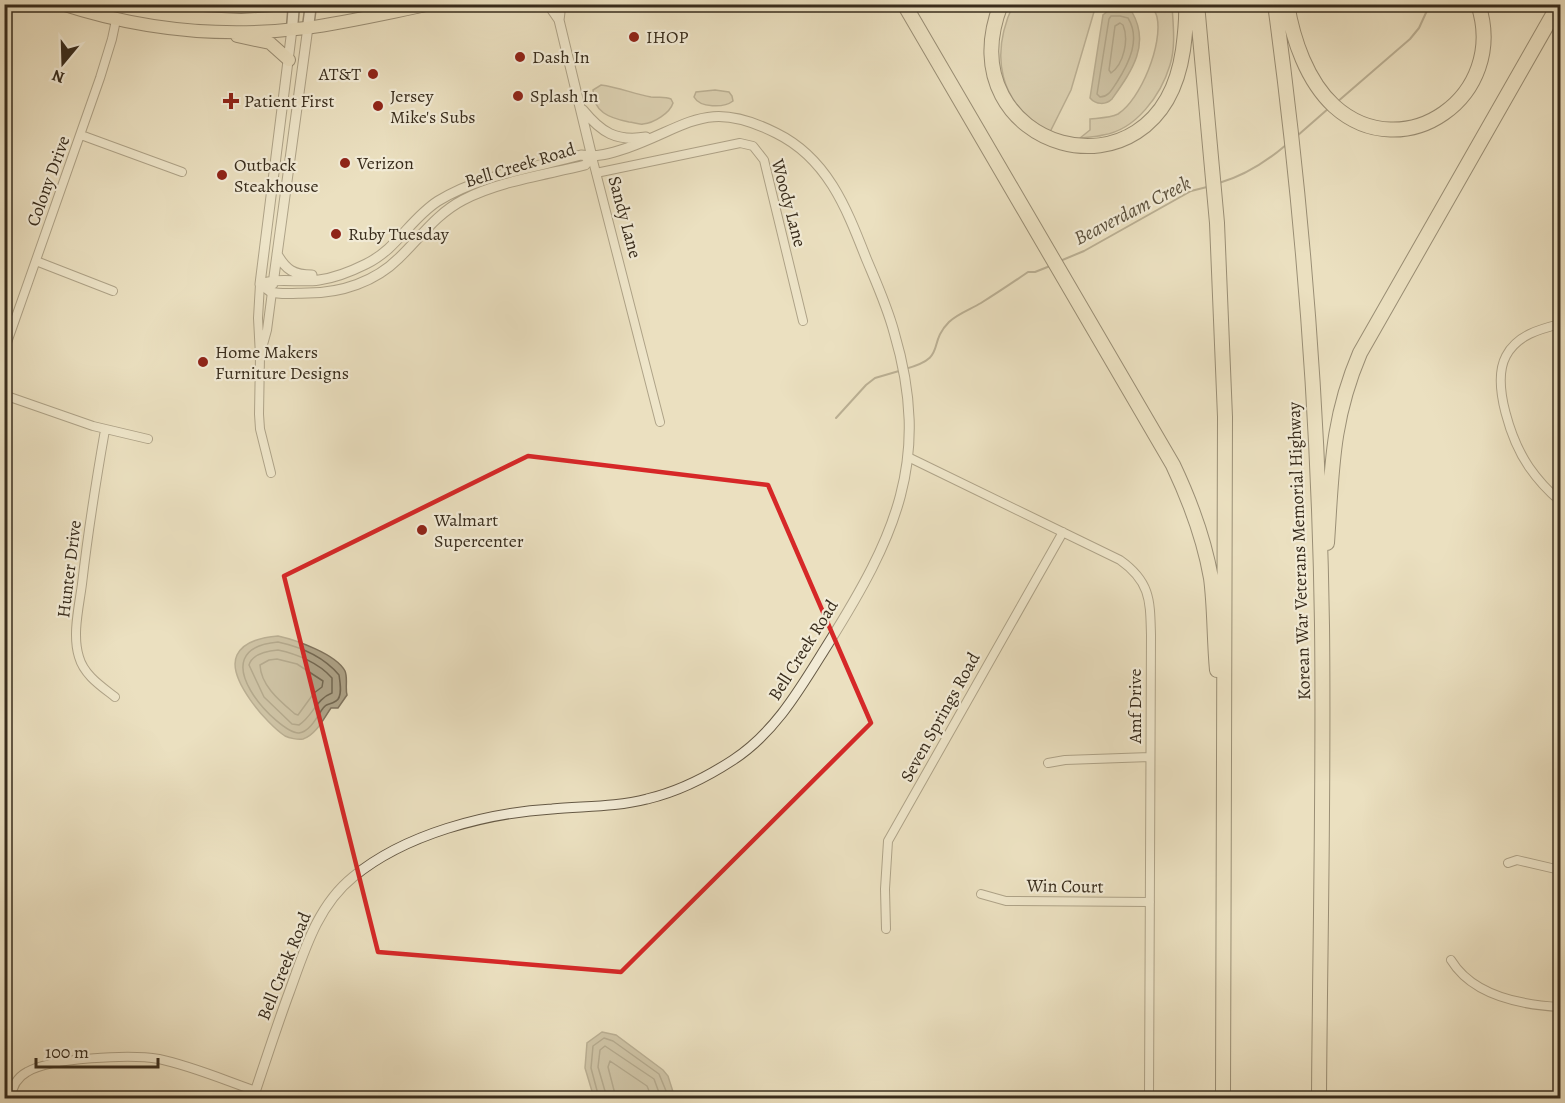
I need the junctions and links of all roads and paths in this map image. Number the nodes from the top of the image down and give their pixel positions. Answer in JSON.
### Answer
{"nodes":[{"id":1,"x":62,"y":4,"type":"edge"},
{"id":2,"x":184,"y":4,"type":"edge"},
{"id":3,"x":289,"y":4,"type":"edge"},
{"id":4,"x":294,"y":4,"type":"edge"},
{"id":5,"x":310,"y":4,"type":"edge"},
{"id":6,"x":432,"y":4,"type":"edge"},
{"id":7,"x":548,"y":4,"type":"edge"},
{"id":8,"x":561,"y":4,"type":"edge"},
{"id":9,"x":904,"y":4,"type":"edge"},
{"id":10,"x":1001,"y":4,"type":"edge"},
{"id":11,"x":1186,"y":4,"type":"edge"},
{"id":12,"x":1197,"y":4,"type":"edge"},
{"id":13,"x":1275,"y":4,"type":"edge"},
{"id":14,"x":1287,"y":4,"type":"edge"},
{"id":15,"x":1478,"y":4,"type":"edge"},
{"id":16,"x":1559,"y":4,"type":"edge"},
{"id":17,"x":243,"y":6,"type":"edge"},
{"id":18,"x":116,"y":20,"type":"junction"},
{"id":19,"x":559,"y":20,"type":"junction"},
{"id":20,"x":308,"y":27,"type":"junction"},
{"id":21,"x":292,"y":29,"type":"junction"},
{"id":22,"x":221,"y":32,"type":"junction"},
{"id":23,"x":289,"y":60,"type":"junction"},
{"id":24,"x":580,"y":106,"type":"junction"},
{"id":25,"x":81,"y":135,"type":"junction"},
{"id":26,"x":657,"y":135,"type":"junction"},
{"id":27,"x":592,"y":157,"type":"junction"},
{"id":28,"x":182,"y":172,"type":"dead end"},
{"id":29,"x":596,"y":173,"type":"junction"},
{"id":30,"x":278,"y":254,"type":"junction"},
{"id":31,"x":36,"y":261,"type":"junction"},
{"id":32,"x":339,"y":275,"type":"junction"},
{"id":33,"x":274,"y":279,"type":"junction"},
{"id":34,"x":260,"y":284,"type":"junction"},
{"id":35,"x":113,"y":291,"type":"dead end"},
{"id":36,"x":272,"y":292,"type":"junction"},
{"id":37,"x":803,"y":321,"type":"dead end"},
{"id":38,"x":1560,"y":324,"type":"edge"},
{"id":39,"x":4,"y":351,"type":"edge"},
{"id":40,"x":260,"y":356,"type":"junction"},
{"id":41,"x":4,"y":395,"type":"edge"},
{"id":42,"x":660,"y":422,"type":"dead end"},
{"id":43,"x":105,"y":430,"type":"junction"},
{"id":44,"x":148,"y":439,"type":"dead end"},
{"id":45,"x":908,"y":457,"type":"junction"},
{"id":46,"x":271,"y":473,"type":"dead end"},
{"id":47,"x":1560,"y":501,"type":"edge"},
{"id":48,"x":1063,"y":531,"type":"junction"},
{"id":49,"x":1322,"y":623,"type":"junction"},
{"id":50,"x":115,"y":697,"type":"dead end"},
{"id":51,"x":1224,"y":739,"type":"junction"},
{"id":52,"x":1150,"y":757,"type":"junction"},
{"id":53,"x":1048,"y":763,"type":"dead end"},
{"id":54,"x":1508,"y":863,"type":"dead end"},
{"id":55,"x":1560,"y":870,"type":"edge"},
{"id":56,"x":981,"y":894,"type":"dead end"},
{"id":57,"x":1150,"y":902,"type":"junction"},
{"id":58,"x":886,"y":929,"type":"dead end"},
{"id":59,"x":1451,"y":960,"type":"dead end"},
{"id":60,"x":1560,"y":1007,"type":"edge"},
{"id":61,"x":1560,"y":1085,"type":"edge"},
{"id":62,"x":254,"y":1095,"type":"edge"},
{"id":63,"x":11,"y":1098,"type":"edge"},
{"id":64,"x":1149,"y":1098,"type":"edge"},
{"id":65,"x":1222,"y":1098,"type":"edge"},
{"id":66,"x":1319,"y":1098,"type":"edge"},
{"id":67,"x":1558,"y":1098,"type":"edge"}],
"edges":[{"from":1,"to":18,"type":"highway"},
{"from":2,"to":17,"type":"highway"},
{"from":3,"to":17,"type":"highway"},
{"from":4,"to":21,"type":"main road"},
{"from":5,"to":20,"type":"main road"},
{"from":6,"to":20,"type":"highway"},
{"from":7,"to":19,"type":"street","name":"Sandy Lane"},
{"from":8,"to":19,"type":"street","name":"Sandy Lane"},
{"from":9,"to":51,"type":"highway"},
{"from":10,"to":11,"type":"highway"},
{"from":12,"to":51,"type":"highway"},
{"from":13,"to":49,"type":"highway","name":"Korean War Veterans Memorial Highway"},
{"from":14,"to":15,"type":"highway"},
{"from":16,"to":49,"type":"highway"},
{"from":18,"to":22,"type":"highway"},
{"from":18,"to":25,"type":"street","name":"Colony Drive"},
{"from":19,"to":24,"type":"street","name":"Sandy Lane"},
{"from":20,"to":21,"type":"highway"},
{"from":20,"to":30,"type":"street"},
{"from":21,"to":22,"type":"highway"},
{"from":21,"to":23,"type":"street"},
{"from":22,"to":23,"type":"highway"},
{"from":23,"to":34,"type":"street"},
{"from":24,"to":26,"type":"street"},
{"from":24,"to":27,"type":"street","name":"Sandy Lane"},
{"from":25,"to":28,"type":"street"},
{"from":25,"to":31,"type":"street","name":"Colony Drive"},
{"from":26,"to":27,"type":"street","name":"Bell Creek Road"},
{"from":26,"to":45,"type":"street","name":"Bell Creek Road"},
{"from":27,"to":29,"type":"street","name":"Sandy Lane"},
{"from":27,"to":32,"type":"street","name":"Bell Creek Road"},
{"from":27,"to":36,"type":"street","name":"Bell Creek Road"},
{"from":29,"to":37,"type":"street","name":"Woody Lane"},
{"from":29,"to":42,"type":"street","name":"Sandy Lane"},
{"from":30,"to":32,"type":"street"},
{"from":30,"to":33,"type":"street"},
{"from":31,"to":35,"type":"street"},
{"from":31,"to":39,"type":"street","name":"Colony Drive"},
{"from":32,"to":33,"type":"street","name":"Bell Creek Road"},
{"from":33,"to":34,"type":"street","name":"Bell Creek Road"},
{"from":33,"to":36,"type":"street"},
{"from":34,"to":36,"type":"street"},
{"from":34,"to":40,"type":"street"},
{"from":36,"to":40,"type":"street"},
{"from":38,"to":47,"type":"street"},
{"from":40,"to":46,"type":"street"},
{"from":41,"to":43,"type":"street"},
{"from":43,"to":44,"type":"street"},
{"from":43,"to":50,"type":"street","name":"Hunter Drive"},
{"from":45,"to":48,"type":"street","name":"Amf Drive"},
{"from":45,"to":62,"type":"street","name":"Bell Creek Road"},
{"from":48,"to":52,"type":"street","name":"Amf Drive"},
{"from":48,"to":58,"type":"street","name":"Seven Springs Road"},
{"from":49,"to":66,"type":"highway","name":"Korean War Veterans Memorial Highway"},
{"from":51,"to":65,"type":"highway"},
{"from":52,"to":53,"type":"street"},
{"from":52,"to":57,"type":"street","name":"Amf Drive"},
{"from":54,"to":55,"type":"street"},
{"from":56,"to":57,"type":"street","name":"Win Court"},
{"from":57,"to":64,"type":"street","name":"Amf Drive"},
{"from":59,"to":60,"type":"street"},
{"from":61,"to":67,"type":"street"},
{"from":62,"to":63,"type":"street"}]}
